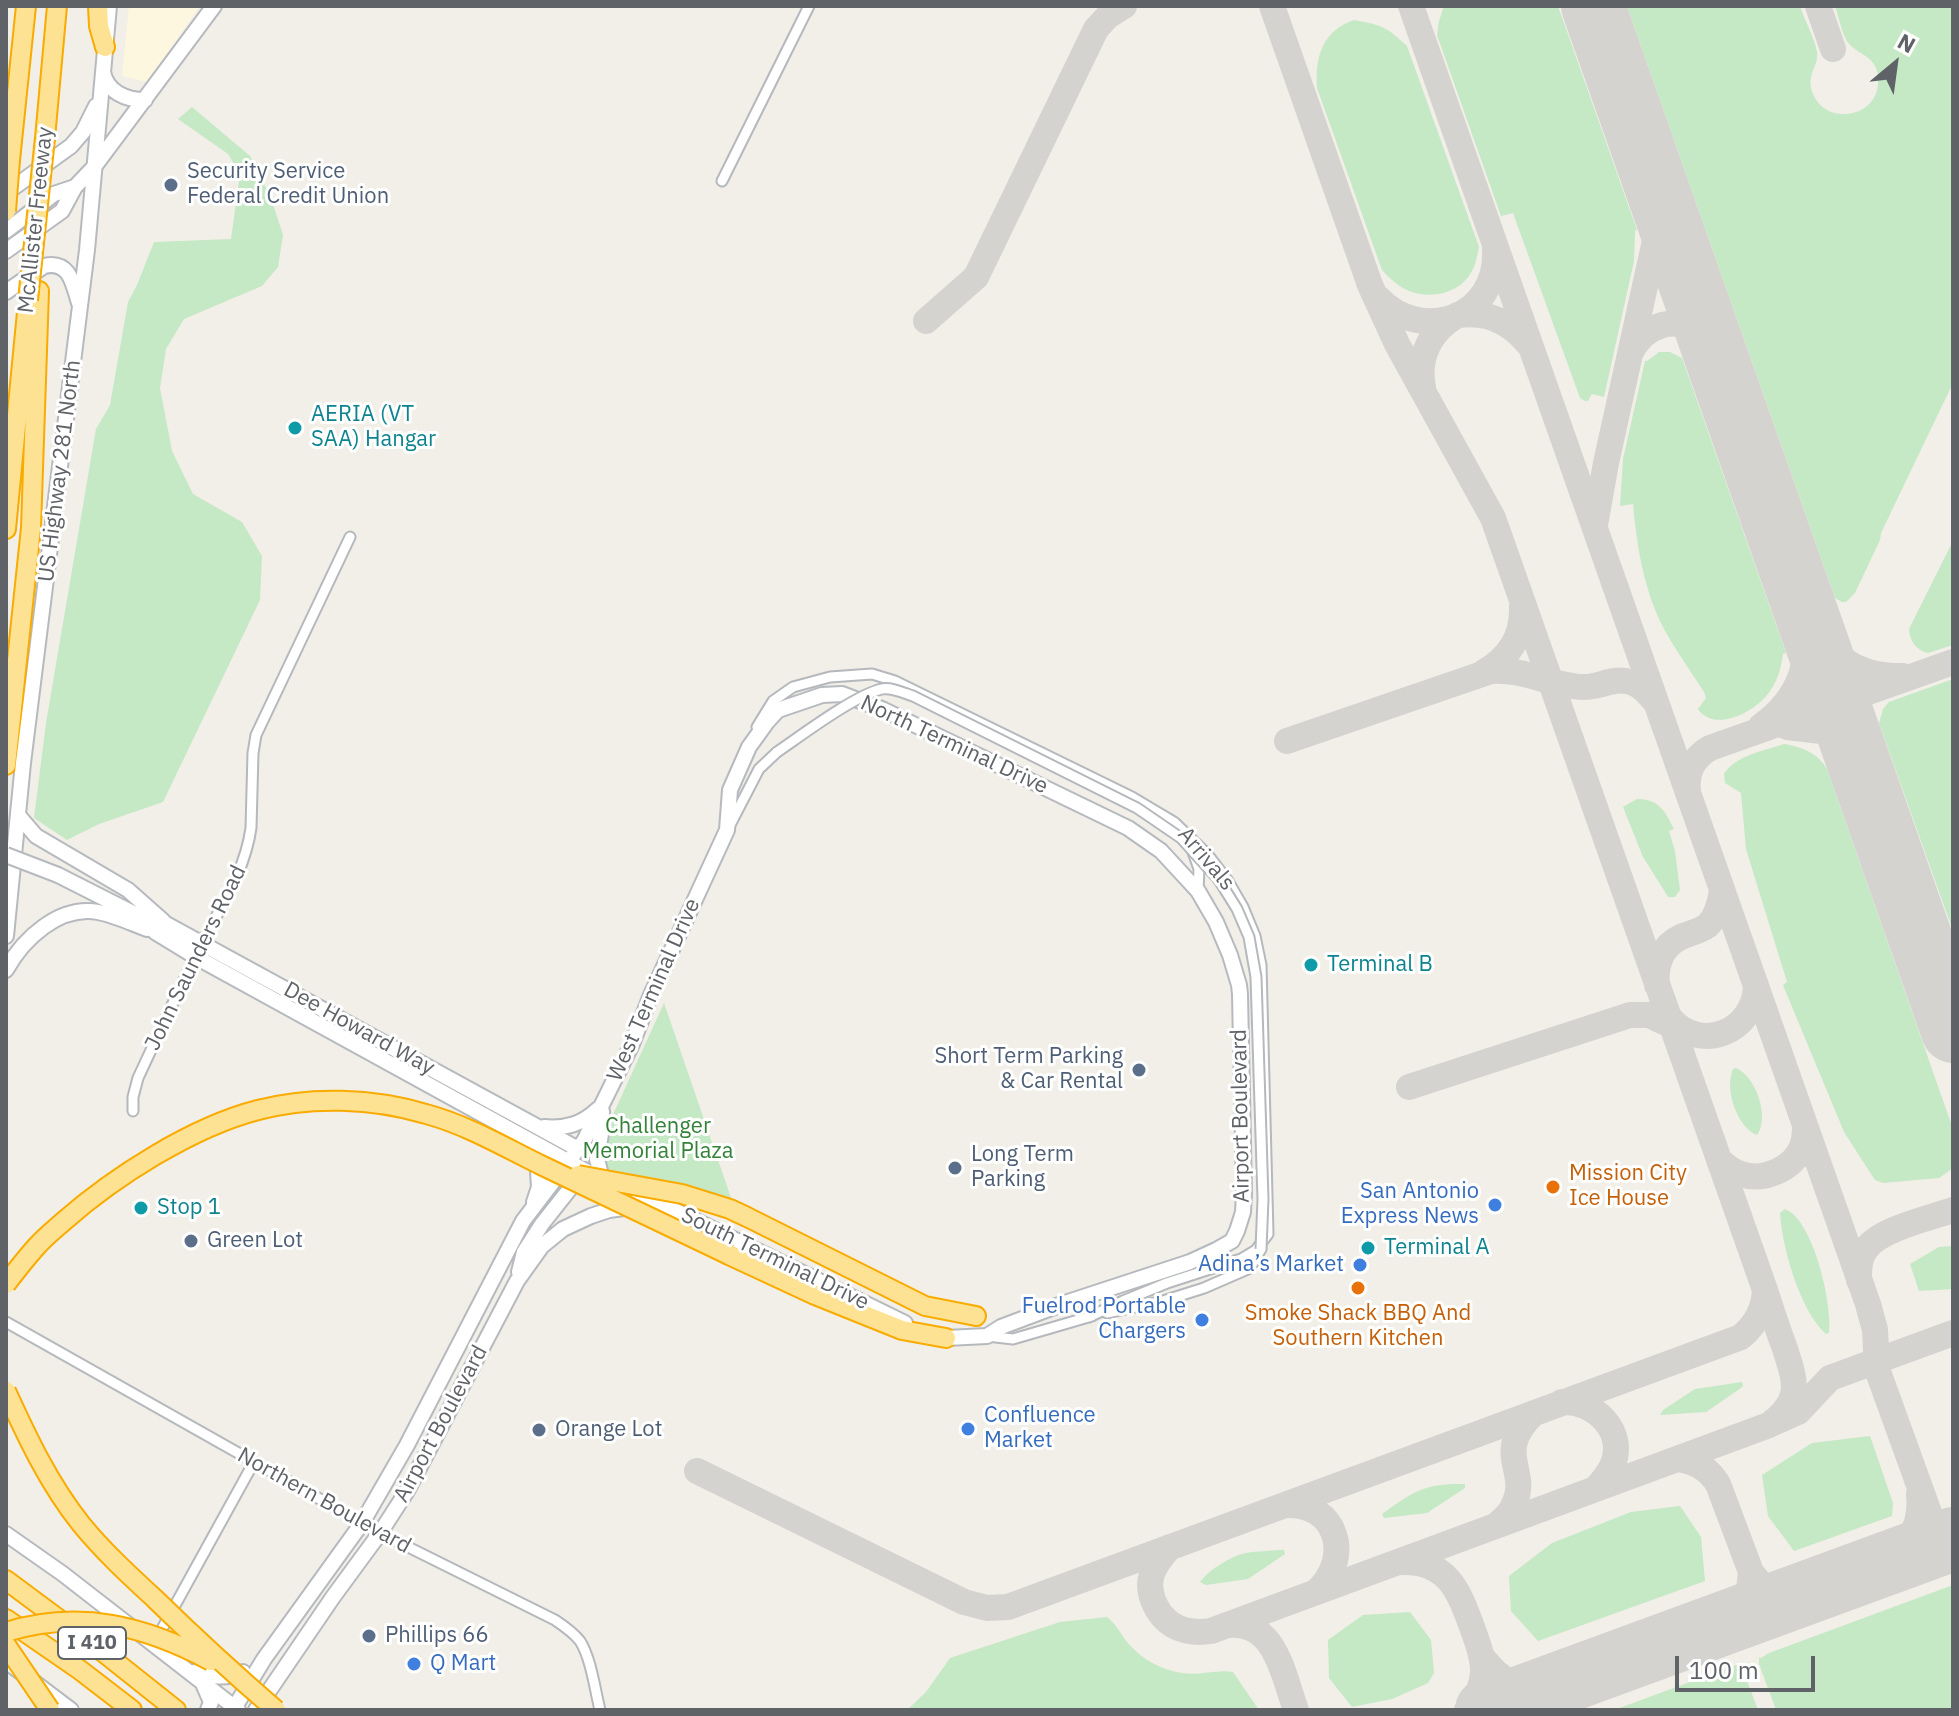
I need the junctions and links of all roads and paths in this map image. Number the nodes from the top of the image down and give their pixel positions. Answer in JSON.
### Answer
{"nodes":[{"id":1,"x":26,"y":6,"type":"edge"},
{"id":2,"x":57,"y":6,"type":"edge"},
{"id":3,"x":98,"y":6,"type":"edge"},
{"id":4,"x":109,"y":6,"type":"edge"},
{"id":5,"x":214,"y":6,"type":"edge"},
{"id":6,"x":809,"y":6,"type":"edge"},
{"id":7,"x":105,"y":47,"type":"junction"},
{"id":8,"x":103,"y":72,"type":"junction"},
{"id":9,"x":100,"y":97,"type":"junction"},
{"id":10,"x":145,"y":100,"type":"junction"},
{"id":11,"x":94,"y":167,"type":"junction"},
{"id":12,"x":722,"y":181,"type":"dead end"},
{"id":13,"x":75,"y":187,"type":"junction"},
{"id":14,"x":6,"y":193,"type":"edge"},
{"id":15,"x":6,"y":211,"type":"edge"},
{"id":16,"x":6,"y":231,"type":"edge"},
{"id":17,"x":6,"y":251,"type":"edge"},
{"id":18,"x":6,"y":292,"type":"edge"},
{"id":19,"x":34,"y":296,"type":"junction"},
{"id":20,"x":80,"y":307,"type":"junction"},
{"id":21,"x":6,"y":529,"type":"edge"},
{"id":22,"x":350,"y":537,"type":"dead end"},
{"id":23,"x":749,"y":747,"type":"junction"},
{"id":24,"x":6,"y":765,"type":"edge"},
{"id":25,"x":18,"y":815,"type":"junction"},
{"id":26,"x":1174,"y":822,"type":"junction"},
{"id":27,"x":727,"y":830,"type":"junction"},
{"id":28,"x":6,"y":855,"type":"edge"},
{"id":29,"x":1198,"y":891,"type":"junction"},
{"id":30,"x":1216,"y":922,"type":"joint"},
{"id":31,"x":160,"y":928,"type":"junction"},
{"id":32,"x":6,"y":936,"type":"edge"},
{"id":33,"x":199,"y":950,"type":"junction"},
{"id":34,"x":6,"y":970,"type":"edge"},
{"id":35,"x":359,"y":1038,"type":"junction"},
{"id":36,"x":443,"y":1093,"type":"junction"},
{"id":37,"x":602,"y":1107,"type":"junction"},
{"id":38,"x":133,"y":1111,"type":"dead end"},
{"id":39,"x":512,"y":1113,"type":"junction"},
{"id":40,"x":535,"y":1126,"type":"junction"},
{"id":41,"x":525,"y":1139,"type":"junction"},
{"id":42,"x":578,"y":1149,"type":"junction"},
{"id":43,"x":560,"y":1166,"type":"junction"},
{"id":44,"x":584,"y":1171,"type":"junction"},
{"id":45,"x":602,"y":1179,"type":"junction"},
{"id":46,"x":668,"y":1207,"type":"junction"},
{"id":47,"x":532,"y":1209,"type":"junction"},
{"id":48,"x":517,"y":1281,"type":"junction"},
{"id":49,"x":6,"y":1284,"type":"edge"},
{"id":50,"x":976,"y":1316,"type":"dead end"},
{"id":51,"x":1089,"y":1317,"type":"junction"},
{"id":52,"x":6,"y":1322,"type":"edge"},
{"id":53,"x":987,"y":1336,"type":"junction"},
{"id":54,"x":946,"y":1338,"type":"junction"},
{"id":55,"x":6,"y":1391,"type":"edge"},
{"id":56,"x":254,"y":1462,"type":"junction"},
{"id":57,"x":362,"y":1523,"type":"junction"},
{"id":58,"x":380,"y":1533,"type":"junction"},
{"id":59,"x":6,"y":1534,"type":"edge"},
{"id":60,"x":6,"y":1580,"type":"edge"},
{"id":61,"x":6,"y":1619,"type":"edge"},
{"id":62,"x":6,"y":1632,"type":"edge"},
{"id":63,"x":153,"y":1644,"type":"junction"},
{"id":64,"x":6,"y":1645,"type":"edge"},
{"id":65,"x":264,"y":1659,"type":"junction"},
{"id":66,"x":6,"y":1661,"type":"edge"},
{"id":67,"x":187,"y":1670,"type":"junction"},
{"id":68,"x":232,"y":1671,"type":"junction"},
{"id":69,"x":279,"y":1677,"type":"junction"},
{"id":70,"x":202,"y":1682,"type":"junction"},
{"id":71,"x":235,"y":1709,"type":"edge"},
{"id":72,"x":50,"y":1710,"type":"edge"},
{"id":73,"x":71,"y":1710,"type":"edge"},
{"id":74,"x":132,"y":1710,"type":"edge"},
{"id":75,"x":176,"y":1710,"type":"edge"},
{"id":76,"x":208,"y":1710,"type":"edge"},
{"id":77,"x":256,"y":1710,"type":"edge"},
{"id":78,"x":273,"y":1710,"type":"edge"},
{"id":79,"x":600,"y":1710,"type":"edge"}],
"edges":[{"from":1,"to":15,"type":"highway","name":"McAllister Freeway","bridge":true},
{"from":2,"to":19,"type":"highway","name":"McAllister Freeway","bridge":true},
{"from":3,"to":7,"type":"highway"},
{"from":4,"to":7,"type":"main road","name":"US Highway 281 North"},
{"from":5,"to":10,"type":"main road"},
{"from":6,"to":12,"type":"street"},
{"from":7,"to":8,"type":"main road","name":"US Highway 281 North"},
{"from":8,"to":9,"type":"main road","name":"US Highway 281 North"},
{"from":8,"to":10,"type":"main road"},
{"from":9,"to":11,"type":"main road","name":"US Highway 281 North"},
{"from":9,"to":14,"type":"main road"},
{"from":10,"to":11,"type":"main road"},
{"from":11,"to":13,"type":"main road"},
{"from":11,"to":20,"type":"main road","name":"US Highway 281 North"},
{"from":13,"to":16,"type":"main road"},
{"from":13,"to":17,"type":"main road"},
{"from":18,"to":20,"type":"main road"},
{"from":19,"to":21,"type":"highway","name":"McAllister Freeway"},
{"from":19,"to":24,"type":"highway"},
{"from":20,"to":25,"type":"main road","name":"US Highway 281 North"},
{"from":22,"to":33,"type":"street","name":"John Saunders Road"},
{"from":23,"to":26,"type":"street","name":"Arrivals"},
{"from":23,"to":27,"type":"main road","name":"North Terminal Drive"},
{"from":23,"to":29,"type":"main road","name":"North Terminal Drive"},
{"from":25,"to":31,"type":"main road"},
{"from":25,"to":32,"type":"main road","name":"US Highway 281 North"},
{"from":26,"to":29,"type":"street"},
{"from":26,"to":51,"type":"street","name":"Arrivals"},
{"from":27,"to":37,"type":"main road","name":"West Terminal Drive"},
{"from":27,"to":51,"type":"street","bridge":true},
{"from":28,"to":31,"type":"main road","name":"Dee Howard Way","bridge":true},
{"from":29,"to":30,"type":"main road","name":"North Terminal Drive"},
{"from":30,"to":53,"type":"main road","name":"Airport Boulevard"},
{"from":31,"to":33,"type":"main road","name":"Dee Howard Way"},
{"from":31,"to":34,"type":"main road"},
{"from":33,"to":35,"type":"main road","name":"Dee Howard Way"},
{"from":33,"to":38,"type":"street","name":"John Saunders Road"},
{"from":35,"to":36,"type":"main road","name":"Dee Howard Way"},
{"from":35,"to":39,"type":"main road","name":"Dee Howard Way"},
{"from":36,"to":39,"type":"main road"},
{"from":36,"to":41,"type":"main road","name":"Dee Howard Way"},
{"from":37,"to":40,"type":"main road"},
{"from":37,"to":42,"type":"main road","name":"West Terminal Drive"},
{"from":37,"to":45,"type":"main road"},
{"from":39,"to":40,"type":"main road","name":"Dee Howard Way"},
{"from":40,"to":42,"type":"main road","name":"Dee Howard Way"},
{"from":41,"to":43,"type":"main road","name":"Dee Howard Way"},
{"from":41,"to":47,"type":"main road"},
{"from":42,"to":43,"type":"main road","name":"Airport Boulevard"},
{"from":42,"to":44,"type":"main road"},
{"from":43,"to":44,"type":"main road","name":"South Terminal Drive"},
{"from":43,"to":47,"type":"main road","name":"Airport Boulevard"},
{"from":43,"to":49,"type":"highway","bridge":true},
{"from":43,"to":50,"type":"highway","bridge":true},
{"from":43,"to":54,"type":"highway","bridge":true},
{"from":44,"to":45,"type":"main road","name":"South Terminal Drive"},
{"from":44,"to":48,"type":"main road"},
{"from":45,"to":46,"type":"main road","name":"South Terminal Drive"},
{"from":46,"to":48,"type":"main road","name":"Airport Boulevard"},
{"from":46,"to":54,"type":"main road","name":"South Terminal Drive"},
{"from":47,"to":57,"type":"main road","name":"Airport Boulevard"},
{"from":48,"to":58,"type":"main road","name":"Airport Boulevard"},
{"from":51,"to":53,"type":"street"},
{"from":52,"to":56,"type":"street","name":"Northern Boulevard"},
{"from":53,"to":54,"type":"main road","name":"South Terminal Drive"},
{"from":55,"to":68,"type":"highway","bridge":true},
{"from":56,"to":57,"type":"street","name":"Northern Boulevard"},
{"from":56,"to":63,"type":"street"},
{"from":57,"to":58,"type":"street","name":"Northern Boulevard"},
{"from":57,"to":65,"type":"main road","name":"Airport Boulevard"},
{"from":58,"to":69,"type":"main road","name":"Airport Boulevard"},
{"from":58,"to":79,"type":"street","name":"Northern Boulevard"},
{"from":59,"to":63,"type":"main road"},
{"from":60,"to":75,"type":"highway","number":"I 410"},
{"from":61,"to":74,"type":"highway","number":"I 410"},
{"from":62,"to":68,"type":"highway","bridge":true},
{"from":63,"to":67,"type":"main road"},
{"from":64,"to":72,"type":"highway","bridge":true},
{"from":65,"to":67,"type":"main road"},
{"from":65,"to":71,"type":"main road","name":"Airport Boulevard"},
{"from":66,"to":73,"type":"main road"},
{"from":67,"to":70,"type":"main road"},
{"from":68,"to":78,"type":"highway","bridge":true},
{"from":69,"to":77,"type":"main road","name":"Airport Boulevard"},
{"from":69,"to":78,"type":"main road"},
{"from":70,"to":71,"type":"main road"},
{"from":70,"to":76,"type":"main road"}]}
